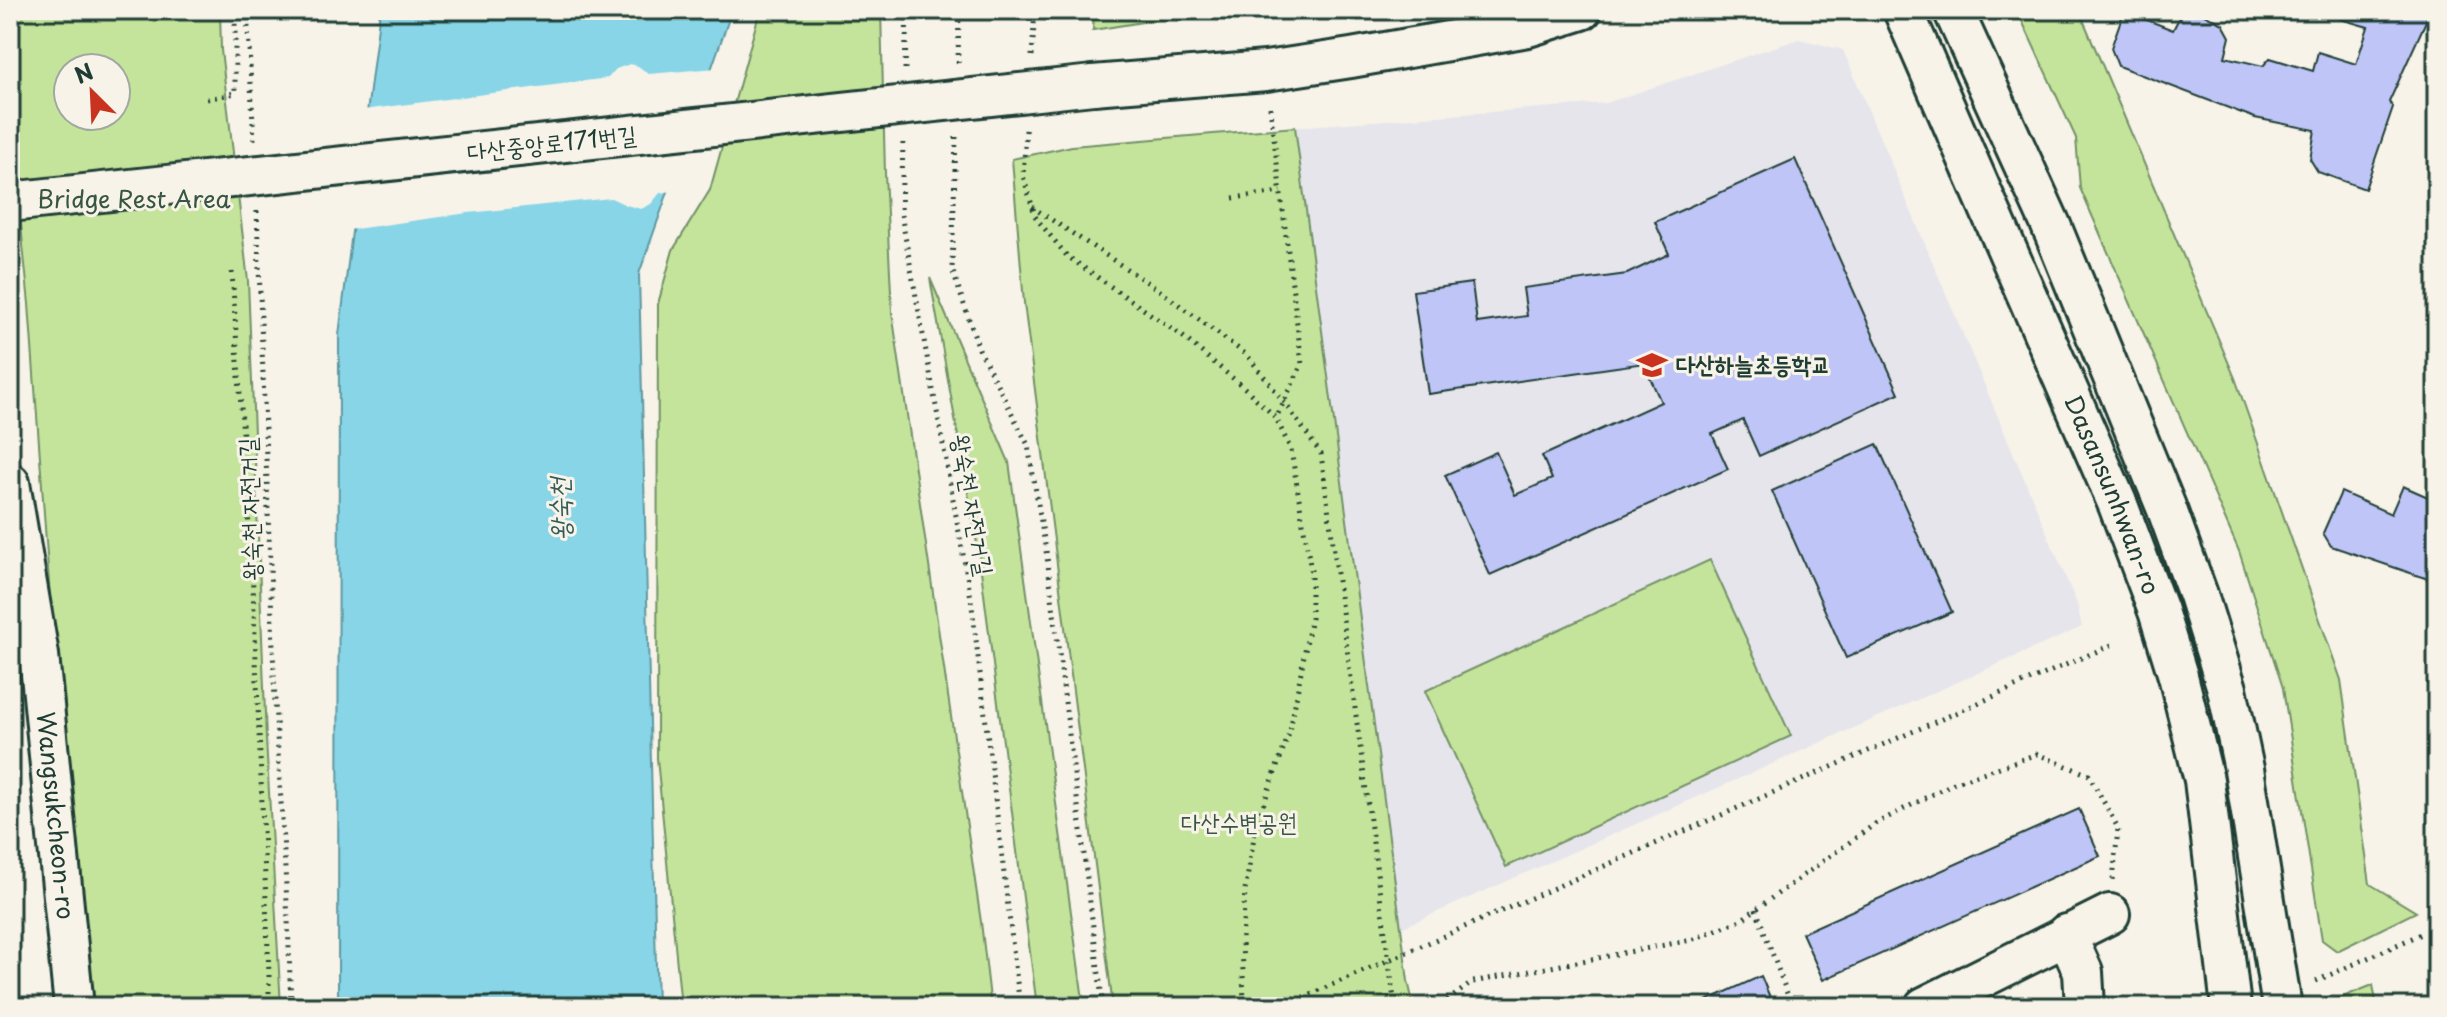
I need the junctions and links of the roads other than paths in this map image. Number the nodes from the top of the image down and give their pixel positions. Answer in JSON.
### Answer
{"nodes":[{"id":1,"x":1582,"y":10,"type":"edge"},
{"id":2,"x":1903,"y":10,"type":"edge"},
{"id":3,"x":1953,"y":10,"type":"edge"},
{"id":4,"x":10,"y":202,"type":"edge"},
{"id":5,"x":10,"y":483,"type":"edge"},
{"id":6,"x":2110,"y":914,"type":"road end"},
{"id":7,"x":2066,"y":934,"type":"junction"},
{"id":8,"x":74,"y":1007,"type":"edge"},
{"id":9,"x":1924,"y":1007,"type":"edge"},
{"id":10,"x":2085,"y":1007,"type":"edge"},
{"id":11,"x":2231,"y":1007,"type":"edge"},
{"id":12,"x":2282,"y":1007,"type":"edge"}],
"edges":[{"from":1,"to":4,"type":"street","name":"다산중앙로171번길","bridge":true},
{"from":2,"to":11,"type":"street","name":"Dasansunhwan-ro"},
{"from":3,"to":12,"type":"street","name":"Dasansunhwan-ro"},
{"from":5,"to":8,"type":"street","name":"Wangsukcheon-ro"},
{"from":6,"to":7,"type":"street"},
{"from":7,"to":9,"type":"street"},
{"from":7,"to":10,"type":"street"}]}
